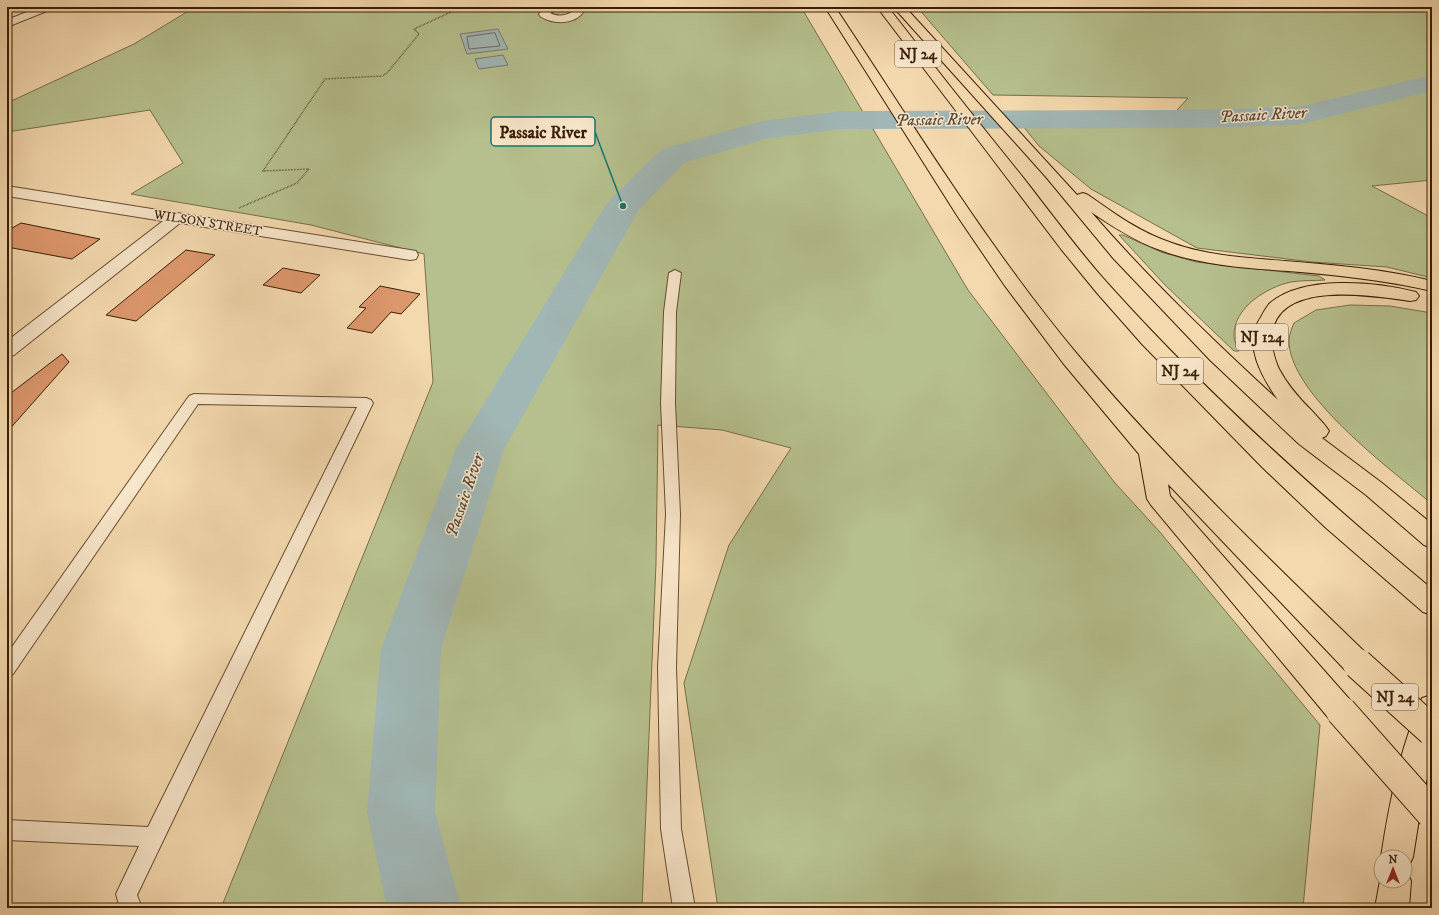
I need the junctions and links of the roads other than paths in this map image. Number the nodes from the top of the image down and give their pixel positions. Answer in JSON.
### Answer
{"nodes":[{"id":1,"x":48,"y":7,"type":"edge"},
{"id":2,"x":555,"y":7,"type":"edge"},
{"id":3,"x":571,"y":7,"type":"edge"},
{"id":4,"x":830,"y":7,"type":"edge"},
{"id":5,"x":882,"y":7,"type":"edge"},
{"id":6,"x":899,"y":7,"type":"edge"},
{"id":7,"x":7,"y":24,"type":"edge"},
{"id":8,"x":1051,"y":174,"type":"junction"},
{"id":9,"x":7,"y":192,"type":"edge"},
{"id":10,"x":178,"y":217,"type":"junction"},
{"id":11,"x":410,"y":255,"type":"dead end"},
{"id":12,"x":675,"y":273,"type":"dead end"},
{"id":13,"x":1432,"y":286,"type":"edge"},
{"id":14,"x":1432,"y":301,"type":"edge"},
{"id":15,"x":7,"y":351,"type":"edge"},
{"id":16,"x":1150,"y":452,"type":"junction"},
{"id":17,"x":1374,"y":489,"type":"junction"},
{"id":18,"x":1432,"y":538,"type":"edge"},
{"id":19,"x":1432,"y":604,"type":"edge"},
{"id":20,"x":7,"y":668,"type":"edge"},
{"id":21,"x":1432,"y":708,"type":"edge"},
{"id":22,"x":1432,"y":731,"type":"edge"},
{"id":23,"x":1432,"y":814,"type":"edge"},
{"id":24,"x":7,"y":830,"type":"edge"},
{"id":25,"x":154,"y":837,"type":"junction"},
{"id":26,"x":1398,"y":849,"type":"edge"},
{"id":27,"x":1394,"y":889,"type":"edge"},
{"id":28,"x":130,"y":908,"type":"edge"},
{"id":29,"x":684,"y":908,"type":"edge"},
{"id":30,"x":1392,"y":908,"type":"edge"}],
"edges":[{"from":1,"to":7,"type":"street"},
{"from":2,"to":3,"type":"street"},
{"from":4,"to":16,"type":"main road","number":"NJ 24"},
{"from":5,"to":19,"type":"main road","number":"NJ 24"},
{"from":6,"to":8,"type":"main road"},
{"from":8,"to":13,"type":"main road"},
{"from":8,"to":17,"type":"main road"},
{"from":9,"to":10,"type":"street","name":"WILSON STREET"},
{"from":10,"to":11,"type":"street","name":"WILSON STREET"},
{"from":10,"to":15,"type":"street"},
{"from":12,"to":29,"type":"lane"},
{"from":14,"to":17,"type":"main road","number":"NJ 124"},
{"from":16,"to":22,"type":"main road","number":"NJ 24","bridge":true},
{"from":16,"to":23,"type":"main road","bridge":true},
{"from":17,"to":18,"type":"main road","number":"NJ 124"},
{"from":20,"to":25,"type":"lane"},
{"from":21,"to":26,"type":"main road"},
{"from":24,"to":25,"type":"lane"},
{"from":25,"to":28,"type":"lane"},
{"from":27,"to":30,"type":"main road"}]}
